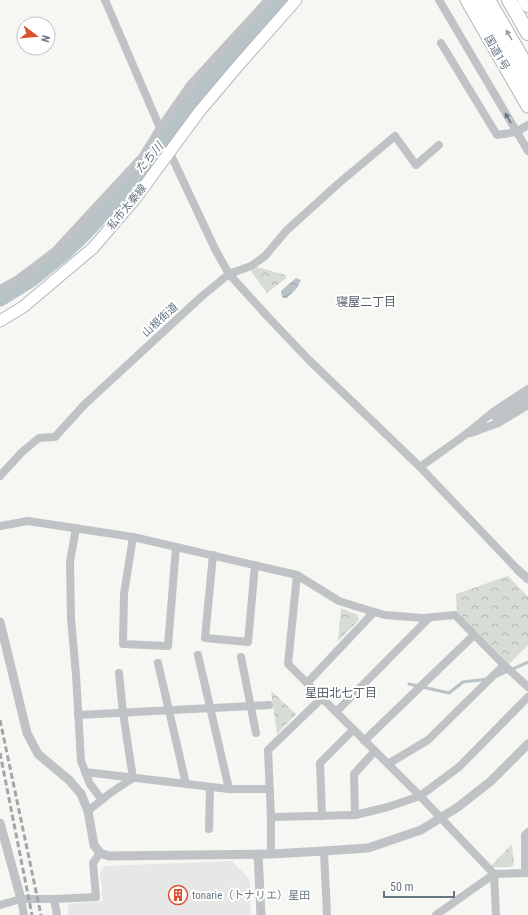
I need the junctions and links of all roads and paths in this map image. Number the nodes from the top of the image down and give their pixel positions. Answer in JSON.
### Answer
{"nodes":[{"id":1,"x":105,"y":0,"type":"edge"},
{"id":2,"x":268,"y":0,"type":"edge"},
{"id":3,"x":296,"y":0,"type":"edge"},
{"id":4,"x":439,"y":0,"type":"edge"},
{"id":5,"x":467,"y":0,"type":"edge"},
{"id":6,"x":478,"y":0,"type":"edge"},
{"id":7,"x":488,"y":0,"type":"edge"},
{"id":8,"x":509,"y":0,"type":"edge"},
{"id":9,"x":525,"y":0,"type":"edge"},
{"id":10,"x":528,"y":5,"type":"edge"},
{"id":11,"x":528,"y":33,"type":"edge"},
{"id":12,"x":441,"y":43,"type":"dead end"},
{"id":13,"x":528,"y":69,"type":"edge"},
{"id":14,"x":528,"y":90,"type":"edge"},
{"id":15,"x":528,"y":106,"type":"edge"},
{"id":16,"x":528,"y":125,"type":"edge"},
{"id":17,"x":160,"y":128,"type":"junction"},
{"id":18,"x":516,"y":132,"type":"junction"},
{"id":19,"x":440,"y":145,"type":"dead end"},
{"id":20,"x":528,"y":151,"type":"edge"},
{"id":21,"x":169,"y":152,"type":"junction"},
{"id":22,"x":229,"y":274,"type":"junction"},
{"id":23,"x":0,"y":289,"type":"edge"},
{"id":24,"x":0,"y":321,"type":"edge"},
{"id":25,"x":528,"y":389,"type":"edge"},
{"id":26,"x":528,"y":398,"type":"edge"},
{"id":27,"x":528,"y":405,"type":"edge"},
{"id":28,"x":465,"y":435,"type":"junction"},
{"id":29,"x":420,"y":467,"type":"junction"},
{"id":30,"x":0,"y":475,"type":"edge"},
{"id":31,"x":0,"y":526,"type":"edge"},
{"id":32,"x":76,"y":528,"type":"junction"},
{"id":33,"x":133,"y":537,"type":"junction"},
{"id":34,"x":176,"y":547,"type":"junction"},
{"id":35,"x":212,"y":555,"type":"junction"},
{"id":36,"x":255,"y":565,"type":"junction"},
{"id":37,"x":518,"y":570,"type":"joint"},
{"id":38,"x":297,"y":575,"type":"junction"},
{"id":39,"x":528,"y":579,"type":"edge"},
{"id":40,"x":374,"y":612,"type":"junction"},
{"id":41,"x":429,"y":618,"type":"junction"},
{"id":42,"x":0,"y":622,"type":"edge"},
{"id":43,"x":474,"y":635,"type":"junction"},
{"id":44,"x":198,"y":655,"type":"dead end"},
{"id":45,"x":241,"y":658,"type":"dead end"},
{"id":46,"x":158,"y":663,"type":"dead end"},
{"id":47,"x":504,"y":665,"type":"junction"},
{"id":48,"x":119,"y":673,"type":"dead end"},
{"id":49,"x":307,"y":683,"type":"junction"},
{"id":50,"x":528,"y":687,"type":"edge"},
{"id":51,"x":528,"y":696,"type":"edge"},
{"id":52,"x":322,"y":698,"type":"junction"},
{"id":53,"x":269,"y":705,"type":"dead end"},
{"id":54,"x":251,"y":706,"type":"junction"},
{"id":55,"x":210,"y":708,"type":"junction"},
{"id":56,"x":169,"y":710,"type":"junction"},
{"id":57,"x":336,"y":712,"type":"junction"},
{"id":58,"x":123,"y":713,"type":"junction"},
{"id":59,"x":78,"y":715,"type":"junction"},
{"id":60,"x":353,"y":730,"type":"junction"},
{"id":61,"x":256,"y":733,"type":"dead end"},
{"id":62,"x":364,"y":740,"type":"junction"},
{"id":63,"x":528,"y":744,"type":"edge"},
{"id":64,"x":375,"y":752,"type":"junction"},
{"id":65,"x":388,"y":764,"type":"junction"},
{"id":66,"x":85,"y":772,"type":"junction"},
{"id":67,"x":133,"y":778,"type":"junction"},
{"id":68,"x":186,"y":784,"type":"junction"},
{"id":69,"x":210,"y":787,"type":"junction"},
{"id":70,"x":229,"y":789,"type":"junction"},
{"id":71,"x":270,"y":789,"type":"junction"},
{"id":72,"x":420,"y":796,"type":"junction"},
{"id":73,"x":102,"y":800,"type":"junction"},
{"id":74,"x":88,"y":811,"type":"junction"},
{"id":75,"x":355,"y":815,"type":"junction"},
{"id":76,"x":322,"y":816,"type":"junction"},
{"id":77,"x":271,"y":817,"type":"junction"},
{"id":78,"x":440,"y":818,"type":"junction"},
{"id":79,"x":0,"y":823,"type":"edge"},
{"id":80,"x":209,"y":829,"type":"dead end"},
{"id":81,"x":528,"y":832,"type":"edge"},
{"id":82,"x":324,"y":851,"type":"junction"},
{"id":83,"x":100,"y":853,"type":"junction"},
{"id":84,"x":258,"y":854,"type":"junction"},
{"id":85,"x":271,"y":854,"type":"junction"},
{"id":86,"x":526,"y":873,"type":"edge"},
{"id":87,"x":494,"y":874,"type":"junction"},
{"id":88,"x":20,"y":899,"type":"junction"},
{"id":89,"x":54,"y":899,"type":"junction"},
{"id":90,"x":0,"y":905,"type":"edge"},
{"id":91,"x":24,"y":915,"type":"edge"},
{"id":92,"x":57,"y":915,"type":"edge"},
{"id":93,"x":261,"y":915,"type":"edge"},
{"id":94,"x":327,"y":915,"type":"edge"},
{"id":95,"x":436,"y":915,"type":"edge"},
{"id":96,"x":496,"y":915,"type":"edge"}],
"edges":[{"from":1,"to":17,"type":"street"},
{"from":2,"to":17,"type":"street"},
{"from":3,"to":21,"type":"main road","name":"私市太秦線"},
{"from":18,"to":4,"type":"street","one_way":true},
{"from":5,"to":15,"type":"highway","name":"国道1号"},
{"from":6,"to":14,"type":"highway"},
{"from":13,"to":7,"type":"highway","one_way":true},
{"from":8,"to":11,"type":"highway"},
{"from":9,"to":10,"type":"highway"},
{"from":12,"to":18,"type":"street"},
{"from":16,"to":18,"type":"street"},
{"from":17,"to":23,"type":"street"},
{"from":18,"to":20,"type":"street"},
{"from":19,"to":22,"type":"street","name":"山根街道"},
{"from":21,"to":22,"type":"street"},
{"from":21,"to":24,"type":"main road","name":"私市太秦線"},
{"from":22,"to":29,"type":"street"},
{"from":22,"to":30,"type":"street","name":"山根街道"},
{"from":25,"to":28,"type":"street"},
{"from":26,"to":28,"type":"street"},
{"from":27,"to":28,"type":"street"},
{"from":28,"to":29,"type":"street"},
{"from":29,"to":37,"type":"street"},
{"from":31,"to":32,"type":"street"},
{"from":32,"to":33,"type":"street"},
{"from":32,"to":59,"type":"street"},
{"from":33,"to":34,"type":"street"},
{"from":33,"to":34,"type":"street"},
{"from":34,"to":35,"type":"street"},
{"from":35,"to":36,"type":"street"},
{"from":35,"to":36,"type":"street"},
{"from":36,"to":38,"type":"street"},
{"from":37,"to":39,"type":"street"},
{"from":38,"to":40,"type":"street"},
{"from":38,"to":49,"type":"street"},
{"from":40,"to":41,"type":"street"},
{"from":40,"to":49,"type":"street"},
{"from":41,"to":43,"type":"street"},
{"from":41,"to":57,"type":"street"},
{"from":42,"to":74,"type":"street"},
{"from":43,"to":47,"type":"street"},
{"from":43,"to":62,"type":"street"},
{"from":44,"to":55,"type":"street"},
{"from":45,"to":54,"type":"street"},
{"from":46,"to":56,"type":"street"},
{"from":47,"to":50,"type":"street"},
{"from":47,"to":65,"type":"street"},
{"from":48,"to":58,"type":"street"},
{"from":49,"to":52,"type":"street"},
{"from":51,"to":72,"type":"street"},
{"from":52,"to":57,"type":"street"},
{"from":52,"to":71,"type":"street"},
{"from":53,"to":54,"type":"street"},
{"from":54,"to":55,"type":"street"},
{"from":54,"to":61,"type":"street"},
{"from":55,"to":56,"type":"street"},
{"from":55,"to":70,"type":"street"},
{"from":56,"to":58,"type":"street"},
{"from":56,"to":68,"type":"street"},
{"from":57,"to":60,"type":"street"},
{"from":58,"to":59,"type":"street"},
{"from":58,"to":67,"type":"street"},
{"from":59,"to":66,"type":"street"},
{"from":60,"to":62,"type":"street"},
{"from":60,"to":76,"type":"street"},
{"from":62,"to":64,"type":"street"},
{"from":63,"to":78,"type":"street"},
{"from":64,"to":65,"type":"street"},
{"from":64,"to":75,"type":"street"},
{"from":65,"to":72,"type":"street"},
{"from":66,"to":67,"type":"street"},
{"from":66,"to":73,"type":"street"},
{"from":67,"to":68,"type":"street"},
{"from":67,"to":73,"type":"street"},
{"from":68,"to":69,"type":"street"},
{"from":69,"to":70,"type":"street"},
{"from":69,"to":80,"type":"street"},
{"from":70,"to":71,"type":"street"},
{"from":71,"to":77,"type":"street"},
{"from":72,"to":75,"type":"street"},
{"from":72,"to":78,"type":"street"},
{"from":73,"to":74,"type":"street"},
{"from":74,"to":83,"type":"street"},
{"from":75,"to":76,"type":"street"},
{"from":76,"to":77,"type":"street"},
{"from":77,"to":85,"type":"street"},
{"from":78,"to":82,"type":"street"},
{"from":78,"to":87,"type":"street"},
{"from":79,"to":88,"type":"street"},
{"from":81,"to":86,"type":"street"},
{"from":82,"to":85,"type":"street"},
{"from":82,"to":94,"type":"street"},
{"from":83,"to":84,"type":"street"},
{"from":83,"to":89,"type":"street"},
{"from":84,"to":85,"type":"street"},
{"from":84,"to":93,"type":"street"},
{"from":86,"to":87,"type":"street"},
{"from":87,"to":95,"type":"street"},
{"from":87,"to":96,"type":"street"},
{"from":88,"to":89,"type":"street"},
{"from":88,"to":90,"type":"street"},
{"from":88,"to":91,"type":"street"},
{"from":89,"to":92,"type":"street"}]}
